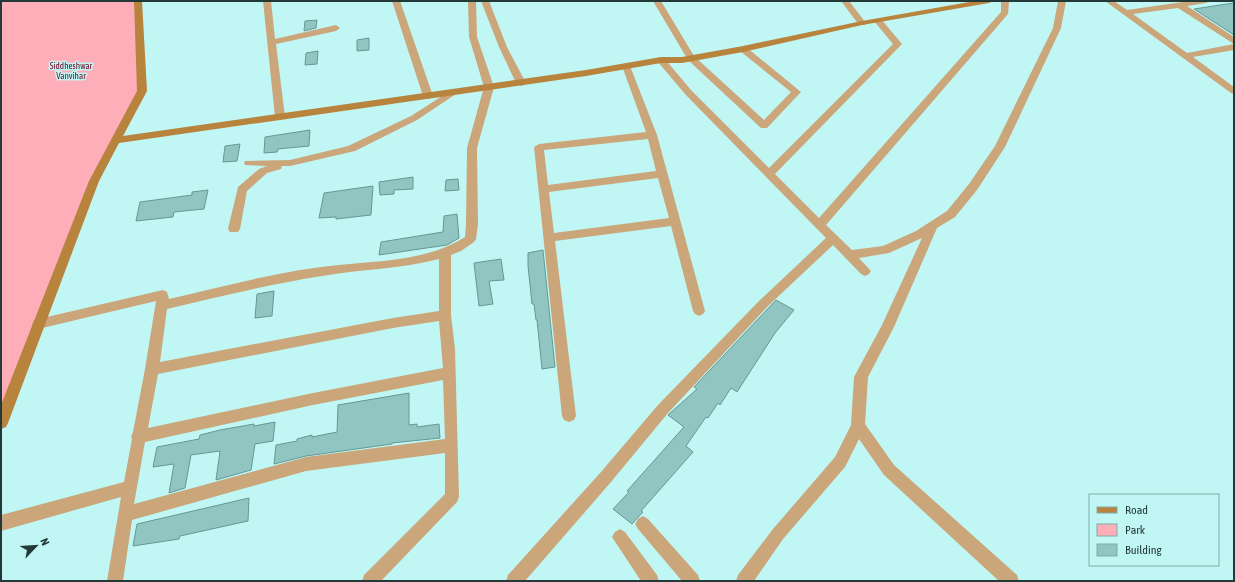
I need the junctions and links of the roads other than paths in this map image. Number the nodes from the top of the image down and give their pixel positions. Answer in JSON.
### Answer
{"nodes":[{"id":1,"x":138,"y":1,"type":"edge"},
{"id":2,"x":267,"y":1,"type":"edge"},
{"id":3,"x":396,"y":1,"type":"edge"},
{"id":4,"x":472,"y":1,"type":"edge"},
{"id":5,"x":485,"y":1,"type":"edge"},
{"id":6,"x":657,"y":1,"type":"edge"},
{"id":7,"x":845,"y":1,"type":"edge"},
{"id":8,"x":989,"y":1,"type":"edge"},
{"id":9,"x":1005,"y":1,"type":"edge"},
{"id":10,"x":1062,"y":1,"type":"edge"},
{"id":11,"x":1109,"y":1,"type":"edge"},
{"id":12,"x":1206,"y":1,"type":"edge"},
{"id":13,"x":1179,"y":5,"type":"junction"},
{"id":14,"x":1126,"y":13,"type":"junction"},
{"id":15,"x":878,"y":21,"type":"junction"},
{"id":16,"x":862,"y":24,"type":"junction"},
{"id":17,"x":336,"y":28,"type":"dead end"},
{"id":18,"x":1234,"y":30,"type":"edge"},
{"id":19,"x":1219,"y":32,"type":"junction"},
{"id":20,"x":272,"y":42,"type":"junction"},
{"id":21,"x":1234,"y":42,"type":"edge"},
{"id":22,"x":1234,"y":47,"type":"edge"},
{"id":23,"x":743,"y":49,"type":"junction"},
{"id":24,"x":1186,"y":56,"type":"junction"},
{"id":25,"x":691,"y":58,"type":"junction"},
{"id":26,"x":661,"y":60,"type":"junction"},
{"id":27,"x":626,"y":66,"type":"junction"},
{"id":28,"x":521,"y":83,"type":"junction"},
{"id":29,"x":489,"y":87,"type":"junction"},
{"id":30,"x":1234,"y":91,"type":"edge"},
{"id":31,"x":453,"y":92,"type":"junction"},
{"id":32,"x":428,"y":96,"type":"junction"},
{"id":33,"x":280,"y":117,"type":"junction"},
{"id":34,"x":652,"y":135,"type":"junction"},
{"id":35,"x":116,"y":140,"type":"junction"},
{"id":36,"x":249,"y":163,"type":"dead end"},
{"id":37,"x":290,"y":163,"type":"junction"},
{"id":38,"x":770,"y":173,"type":"junction"},
{"id":39,"x":662,"y":174,"type":"junction"},
{"id":40,"x":544,"y":188,"type":"junction"},
{"id":41,"x":675,"y":221,"type":"junction"},
{"id":42,"x":820,"y":224,"type":"junction"},
{"id":43,"x":932,"y":227,"type":"junction"},
{"id":44,"x":234,"y":229,"type":"dead end"},
{"id":45,"x":549,"y":238,"type":"junction"},
{"id":46,"x":833,"y":238,"type":"junction"},
{"id":47,"x":445,"y":254,"type":"junction"},
{"id":48,"x":850,"y":255,"type":"junction"},
{"id":49,"x":865,"y":271,"type":"dead end"},
{"id":50,"x":162,"y":305,"type":"junction"},
{"id":51,"x":699,"y":311,"type":"dead end"},
{"id":52,"x":445,"y":315,"type":"junction"},
{"id":53,"x":38,"y":324,"type":"junction"},
{"id":54,"x":152,"y":369,"type":"junction"},
{"id":55,"x":449,"y":374,"type":"junction"},
{"id":56,"x":569,"y":416,"type":"dead end"},
{"id":57,"x":1,"y":423,"type":"edge"},
{"id":58,"x":858,"y":426,"type":"junction"},
{"id":59,"x":138,"y":437,"type":"junction"},
{"id":60,"x":452,"y":445,"type":"junction"},
{"id":61,"x":131,"y":487,"type":"junction"},
{"id":62,"x":125,"y":514,"type":"junction"},
{"id":63,"x":1,"y":523,"type":"edge"},
{"id":64,"x":643,"y":524,"type":"dead end"},
{"id":65,"x":620,"y":537,"type":"dead end"},
{"id":66,"x":115,"y":581,"type":"edge"},
{"id":67,"x":370,"y":581,"type":"edge"},
{"id":68,"x":514,"y":581,"type":"edge"},
{"id":69,"x":651,"y":581,"type":"edge"},
{"id":70,"x":692,"y":581,"type":"edge"},
{"id":71,"x":744,"y":581,"type":"edge"},
{"id":72,"x":1011,"y":581,"type":"edge"}],
"edges":[{"from":1,"to":35,"type":"street"},
{"from":2,"to":20,"type":"street"},
{"from":3,"to":32,"type":"street"},
{"from":4,"to":29,"type":"street"},
{"from":5,"to":28,"type":"street"},
{"from":6,"to":25,"type":"street"},
{"from":7,"to":16,"type":"street"},
{"from":8,"to":15,"type":"street"},
{"from":9,"to":42,"type":"street"},
{"from":10,"to":43,"type":"street"},
{"from":11,"to":14,"type":"street"},
{"from":12,"to":13,"type":"street"},
{"from":13,"to":14,"type":"street"},
{"from":13,"to":19,"type":"street"},
{"from":14,"to":24,"type":"street"},
{"from":15,"to":16,"type":"street"},
{"from":15,"to":38,"type":"street"},
{"from":16,"to":23,"type":"street"},
{"from":17,"to":20,"type":"street"},
{"from":18,"to":19,"type":"street"},
{"from":19,"to":21,"type":"street"},
{"from":20,"to":33,"type":"street"},
{"from":22,"to":24,"type":"street"},
{"from":23,"to":25,"type":"street"},
{"from":23,"to":25,"type":"street"},
{"from":24,"to":30,"type":"street"},
{"from":25,"to":26,"type":"street"},
{"from":26,"to":27,"type":"street"},
{"from":26,"to":38,"type":"street"},
{"from":27,"to":28,"type":"street"},
{"from":27,"to":34,"type":"street"},
{"from":28,"to":29,"type":"street"},
{"from":29,"to":31,"type":"street"},
{"from":29,"to":47,"type":"street"},
{"from":31,"to":32,"type":"street"},
{"from":31,"to":37,"type":"street"},
{"from":32,"to":33,"type":"street"},
{"from":33,"to":35,"type":"street"},
{"from":34,"to":39,"type":"street"},
{"from":34,"to":40,"type":"street"},
{"from":35,"to":53,"type":"street"},
{"from":36,"to":37,"type":"street"},
{"from":37,"to":44,"type":"street"},
{"from":38,"to":42,"type":"street"},
{"from":39,"to":40,"type":"street"},
{"from":39,"to":41,"type":"street"},
{"from":40,"to":45,"type":"street"},
{"from":41,"to":45,"type":"street"},
{"from":41,"to":51,"type":"street"},
{"from":42,"to":46,"type":"street"},
{"from":43,"to":48,"type":"street"},
{"from":43,"to":58,"type":"street"},
{"from":45,"to":56,"type":"street"},
{"from":46,"to":48,"type":"street"},
{"from":46,"to":68,"type":"street"},
{"from":47,"to":50,"type":"street"},
{"from":47,"to":52,"type":"street"},
{"from":48,"to":49,"type":"street"},
{"from":50,"to":53,"type":"street"},
{"from":50,"to":54,"type":"street"},
{"from":52,"to":54,"type":"street"},
{"from":52,"to":55,"type":"street"},
{"from":53,"to":57,"type":"street"},
{"from":54,"to":59,"type":"street"},
{"from":55,"to":59,"type":"street"},
{"from":55,"to":60,"type":"street"},
{"from":58,"to":71,"type":"street"},
{"from":58,"to":72,"type":"street"},
{"from":59,"to":61,"type":"street"},
{"from":60,"to":62,"type":"street"},
{"from":60,"to":67,"type":"street"},
{"from":61,"to":62,"type":"street"},
{"from":61,"to":63,"type":"street"},
{"from":62,"to":66,"type":"street"},
{"from":64,"to":70,"type":"street"},
{"from":65,"to":69,"type":"street"}]}
